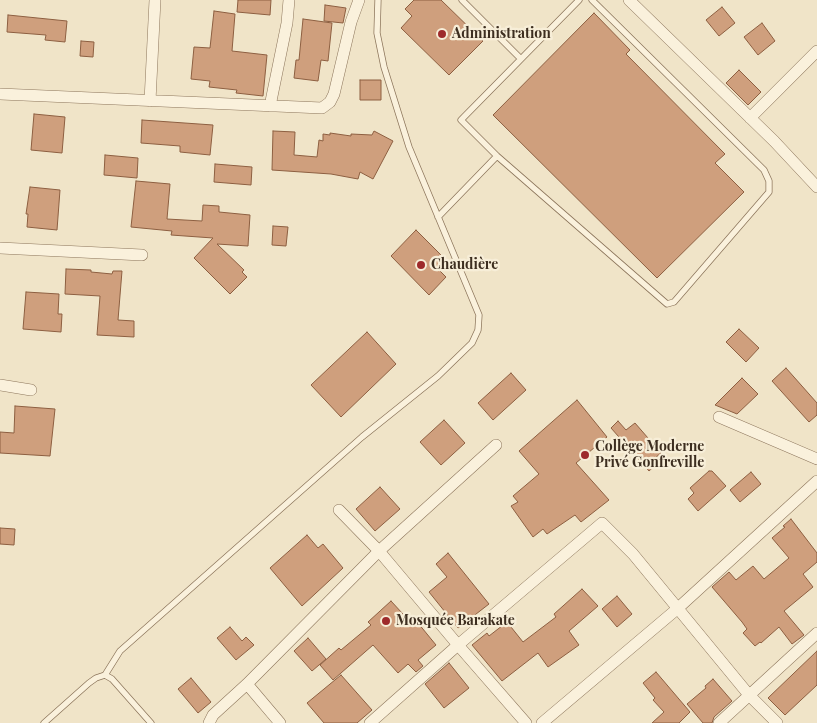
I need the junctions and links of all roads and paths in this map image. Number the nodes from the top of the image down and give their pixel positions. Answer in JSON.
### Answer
{"nodes":[{"id":1,"x":155,"y":0,"type":"edge"},
{"id":2,"x":289,"y":0,"type":"edge"},
{"id":3,"x":359,"y":0,"type":"edge"},
{"id":4,"x":378,"y":0,"type":"edge"},
{"id":5,"x":462,"y":0,"type":"edge"},
{"id":6,"x":579,"y":0,"type":"edge"},
{"id":7,"x":592,"y":0,"type":"edge"},
{"id":8,"x":629,"y":0,"type":"edge"},
{"id":9,"x":817,"y":51,"type":"edge"},
{"id":10,"x":521,"y":59,"type":"junction"},
{"id":11,"x":0,"y":94,"type":"edge"},
{"id":12,"x":150,"y":101,"type":"junction"},
{"id":13,"x":270,"y":106,"type":"junction"},
{"id":14,"x":750,"y":118,"type":"junction"},
{"id":15,"x":497,"y":156,"type":"junction"},
{"id":16,"x":817,"y":187,"type":"edge"},
{"id":17,"x":438,"y":217,"type":"junction"},
{"id":18,"x":0,"y":248,"type":"edge"},
{"id":19,"x":142,"y":255,"type":"dead end"},
{"id":20,"x":0,"y":385,"type":"edge"},
{"id":21,"x":31,"y":390,"type":"dead end"},
{"id":22,"x":719,"y":417,"type":"dead end"},
{"id":23,"x":496,"y":445,"type":"dead end"},
{"id":24,"x":817,"y":459,"type":"edge"},
{"id":25,"x":817,"y":481,"type":"edge"},
{"id":26,"x":339,"y":510,"type":"dead end"},
{"id":27,"x":378,"y":551,"type":"junction"},
{"id":28,"x":677,"y":609,"type":"junction"},
{"id":29,"x":817,"y":633,"type":"edge"},
{"id":30,"x":458,"y":645,"type":"junction"},
{"id":31,"x":105,"y":675,"type":"junction"},
{"id":32,"x":247,"y":684,"type":"junction"},
{"id":33,"x":749,"y":695,"type":"junction"},
{"id":34,"x":44,"y":723,"type":"edge"},
{"id":35,"x":151,"y":723,"type":"edge"},
{"id":36,"x":209,"y":723,"type":"edge"},
{"id":37,"x":280,"y":723,"type":"edge"},
{"id":38,"x":370,"y":723,"type":"edge"},
{"id":39,"x":526,"y":723,"type":"edge"},
{"id":40,"x":542,"y":723,"type":"edge"},
{"id":41,"x":719,"y":723,"type":"edge"},
{"id":42,"x":777,"y":723,"type":"edge"}],
"edges":[{"from":1,"to":12,"type":"street"},
{"from":2,"to":13,"type":"street"},
{"from":3,"to":13,"type":"street"},
{"from":4,"to":17,"type":"lane"},
{"from":5,"to":10,"type":"lane"},
{"from":6,"to":10,"type":"lane"},
{"from":7,"to":15,"type":"lane"},
{"from":8,"to":14,"type":"street"},
{"from":9,"to":14,"type":"street"},
{"from":10,"to":15,"type":"lane"},
{"from":11,"to":12,"type":"street"},
{"from":12,"to":13,"type":"street"},
{"from":14,"to":16,"type":"street"},
{"from":15,"to":17,"type":"lane"},
{"from":17,"to":31,"type":"lane"},
{"from":18,"to":19,"type":"street"},
{"from":20,"to":21,"type":"street"},
{"from":22,"to":24,"type":"street"},
{"from":23,"to":27,"type":"street"},
{"from":25,"to":28,"type":"street"},
{"from":26,"to":27,"type":"street"},
{"from":27,"to":30,"type":"street"},
{"from":27,"to":32,"type":"street"},
{"from":28,"to":30,"type":"street"},
{"from":28,"to":33,"type":"street"},
{"from":28,"to":40,"type":"street"},
{"from":29,"to":33,"type":"street"},
{"from":30,"to":38,"type":"street"},
{"from":30,"to":39,"type":"street"},
{"from":31,"to":34,"type":"lane"},
{"from":31,"to":35,"type":"lane"},
{"from":32,"to":36,"type":"street"},
{"from":32,"to":37,"type":"street"},
{"from":33,"to":41,"type":"street"},
{"from":33,"to":42,"type":"street"}]}
